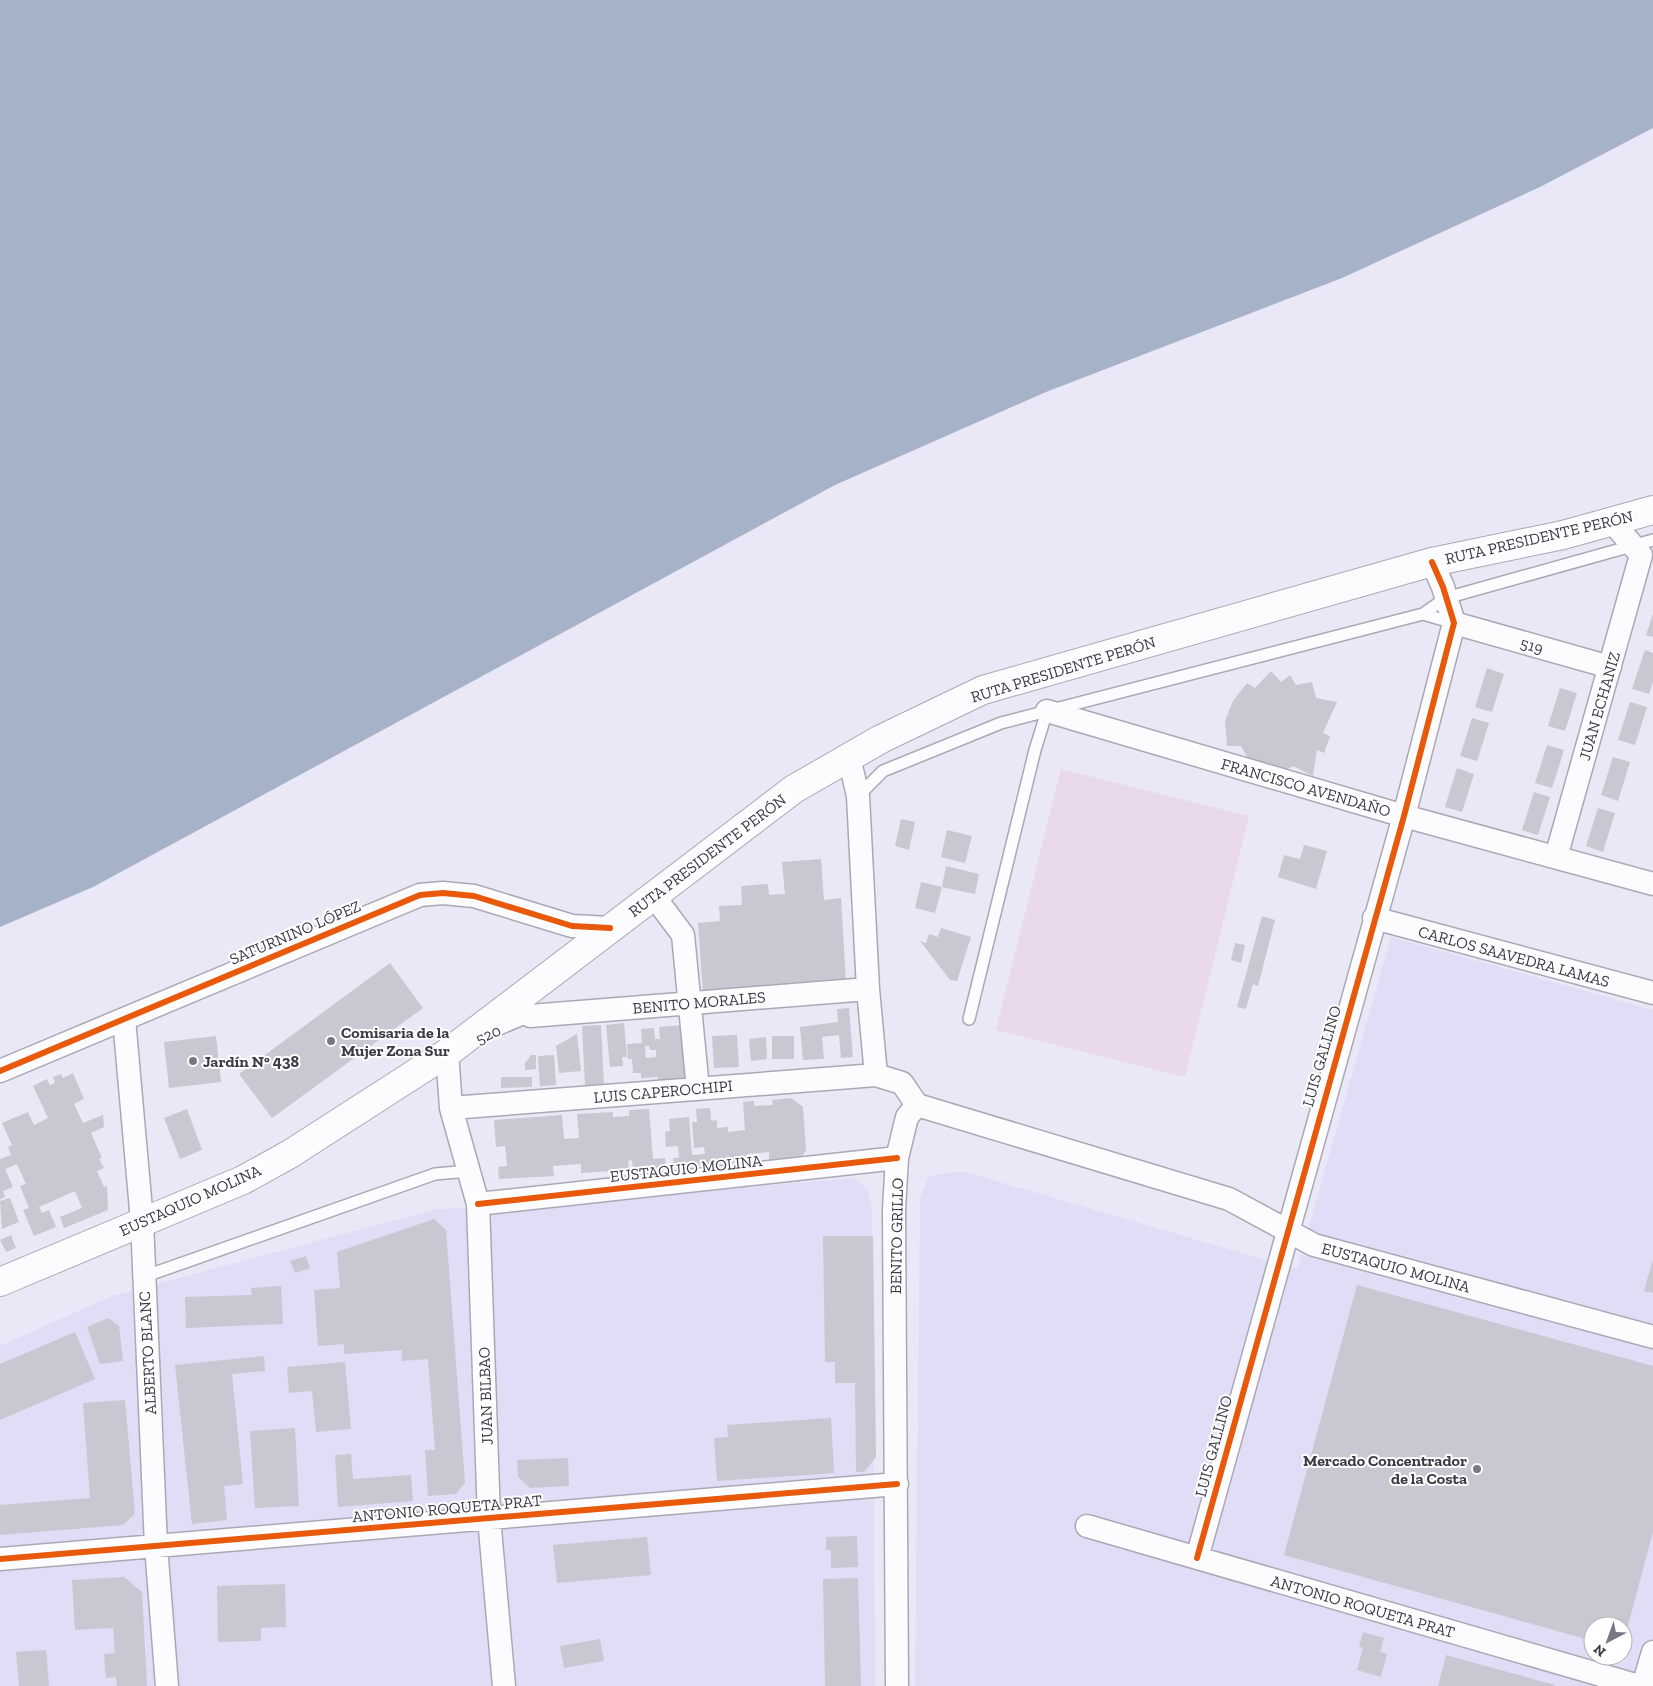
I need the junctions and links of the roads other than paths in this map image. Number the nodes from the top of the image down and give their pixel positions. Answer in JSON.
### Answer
{"nodes":[{"id":1,"x":1653,"y":510,"type":"edge"},
{"id":2,"x":1613,"y":522,"type":"junction"},
{"id":3,"x":1645,"y":550,"type":"edge"},
{"id":4,"x":1432,"y":562,"type":"junction"},
{"id":5,"x":1446,"y":598,"type":"junction"},
{"id":6,"x":1424,"y":614,"type":"junction"},
{"id":7,"x":1454,"y":623,"type":"junction"},
{"id":8,"x":1610,"y":667,"type":"junction"},
{"id":9,"x":1048,"y":711,"type":"junction"},
{"id":10,"x":849,"y":758,"type":"junction"},
{"id":11,"x":858,"y":796,"type":"junction"},
{"id":12,"x":1404,"y":816,"type":"junction"},
{"id":13,"x":1556,"y":857,"type":"junction"},
{"id":14,"x":1653,"y":884,"type":"edge"},
{"id":15,"x":653,"y":895,"type":"junction"},
{"id":16,"x":1374,"y":918,"type":"junction"},
{"id":17,"x":610,"y":928,"type":"junction"},
{"id":18,"x":868,"y":989,"type":"junction"},
{"id":19,"x":1653,"y":993,"type":"edge"},
{"id":20,"x":691,"y":1003,"type":"junction"},
{"id":21,"x":530,"y":1016,"type":"joint"},
{"id":22,"x":124,"y":1019,"type":"junction"},
{"id":23,"x":969,"y":1019,"type":"dead end"},
{"id":24,"x":447,"y":1053,"type":"junction"},
{"id":25,"x":0,"y":1071,"type":"edge"},
{"id":26,"x":876,"y":1075,"type":"junction"},
{"id":27,"x":698,"y":1088,"type":"junction"},
{"id":28,"x":917,"y":1105,"type":"junction"},
{"id":29,"x":451,"y":1108,"type":"junction"},
{"id":30,"x":897,"y":1158,"type":"junction"},
{"id":31,"x":469,"y":1171,"type":"junction"},
{"id":32,"x":478,"y":1204,"type":"junction"},
{"id":33,"x":142,"y":1221,"type":"junction"},
{"id":34,"x":1287,"y":1228,"type":"junction"},
{"id":35,"x":144,"y":1277,"type":"junction"},
{"id":36,"x":0,"y":1282,"type":"edge"},
{"id":37,"x":1653,"y":1337,"type":"edge"},
{"id":38,"x":897,"y":1484,"type":"junction"},
{"id":39,"x":488,"y":1518,"type":"junction"},
{"id":40,"x":1087,"y":1526,"type":"dead end"},
{"id":41,"x":156,"y":1546,"type":"junction"},
{"id":42,"x":1197,"y":1558,"type":"junction"},
{"id":43,"x":0,"y":1559,"type":"edge"},
{"id":44,"x":1653,"y":1652,"type":"edge"},
{"id":45,"x":167,"y":1686,"type":"edge"},
{"id":46,"x":504,"y":1686,"type":"edge"},
{"id":47,"x":897,"y":1686,"type":"edge"},
{"id":48,"x":1639,"y":1686,"type":"edge"},
{"id":49,"x":1644,"y":1686,"type":"edge"}],
"edges":[{"from":1,"to":2,"type":"main road","name":"RUTA PRESIDENTE PERÓN"},
{"from":2,"to":3,"type":"street"},
{"from":2,"to":4,"type":"main road","name":"RUTA PRESIDENTE PERÓN"},
{"from":3,"to":5,"type":"lane"},
{"from":3,"to":8,"type":"street","name":"JUAN ECHANIZ"},
{"from":4,"to":5,"type":"street"},
{"from":4,"to":10,"type":"main road","name":"RUTA PRESIDENTE PERÓN"},
{"from":5,"to":6,"type":"lane"},
{"from":5,"to":7,"type":"street"},
{"from":6,"to":7,"type":"lane"},
{"from":6,"to":9,"type":"lane"},
{"from":7,"to":8,"type":"street","name":"519"},
{"from":7,"to":12,"type":"street","name":"LUIS GALLINO"},
{"from":8,"to":13,"type":"street","name":"JUAN ECHANIZ"},
{"from":9,"to":11,"type":"lane"},
{"from":9,"to":12,"type":"street","name":"FRANCISCO AVENDAÑO"},
{"from":9,"to":23,"type":"lane"},
{"from":10,"to":11,"type":"street"},
{"from":10,"to":15,"type":"main road","name":"RUTA PRESIDENTE PERÓN"},
{"from":11,"to":18,"type":"street"},
{"from":12,"to":13,"type":"street","name":"FRANCISCO AVENDAÑO"},
{"from":12,"to":16,"type":"street","name":"LUIS GALLINO"},
{"from":13,"to":14,"type":"street","name":"FRANCISCO AVENDAÑO"},
{"from":15,"to":17,"type":"main road","name":"RUTA PRESIDENTE PERÓN"},
{"from":15,"to":20,"type":"street"},
{"from":16,"to":19,"type":"street","name":"CARLOS SAAVEDRA LAMAS"},
{"from":16,"to":34,"type":"street","name":"LUIS GALLINO"},
{"from":17,"to":22,"type":"street","name":"SATURNINO LÓPEZ"},
{"from":17,"to":24,"type":"main road","name":"RUTA PRESIDENTE PERÓN"},
{"from":18,"to":20,"type":"street","name":"BENITO MORALES"},
{"from":18,"to":26,"type":"street"},
{"from":20,"to":21,"type":"street","name":"BENITO MORALES"},
{"from":20,"to":27,"type":"street"},
{"from":21,"to":24,"type":"lane","name":"520"},
{"from":22,"to":25,"type":"street","name":"SATURNINO LÓPEZ"},
{"from":22,"to":33,"type":"street","name":"ALBERTO BLANC"},
{"from":24,"to":29,"type":"street","name":"JUAN BILBAO"},
{"from":24,"to":33,"type":"main road","name":"EUSTAQUIO MOLINA"},
{"from":26,"to":27,"type":"street","name":"LUIS CAPEROCHIPI"},
{"from":26,"to":28,"type":"street"},
{"from":27,"to":29,"type":"street","name":"LUIS CAPEROCHIPI"},
{"from":28,"to":30,"type":"street","name":"BENITO GRILLO"},
{"from":28,"to":34,"type":"street","name":"EUSTAQUIO MOLINA"},
{"from":29,"to":31,"type":"street","name":"JUAN BILBAO"},
{"from":30,"to":32,"type":"street","name":"EUSTAQUIO MOLINA"},
{"from":30,"to":38,"type":"street","name":"BENITO GRILLO"},
{"from":31,"to":32,"type":"street","name":"JUAN BILBAO"},
{"from":31,"to":35,"type":"lane"},
{"from":32,"to":39,"type":"street","name":"JUAN BILBAO"},
{"from":33,"to":35,"type":"street","name":"ALBERTO BLANC"},
{"from":33,"to":36,"type":"main road","name":"EUSTAQUIO MOLINA"},
{"from":34,"to":37,"type":"street","name":"EUSTAQUIO MOLINA"},
{"from":34,"to":42,"type":"street","name":"LUIS GALLINO"},
{"from":35,"to":41,"type":"street","name":"ALBERTO BLANC"},
{"from":38,"to":39,"type":"street","name":"ANTONIO ROQUETA PRAT"},
{"from":38,"to":47,"type":"street","name":"BENITO GRILLO"},
{"from":39,"to":41,"type":"street","name":"ANTONIO ROQUETA PRAT"},
{"from":39,"to":46,"type":"street","name":"JUAN BILBAO"},
{"from":40,"to":42,"type":"street","name":"ANTONIO ROQUETA PRAT"},
{"from":41,"to":43,"type":"street","name":"ANTONIO ROQUETA PRAT"},
{"from":41,"to":45,"type":"street","name":"ALBERTO BLANC"},
{"from":42,"to":48,"type":"street","name":"ANTONIO ROQUETA PRAT"},
{"from":44,"to":49,"type":"street"}]}
